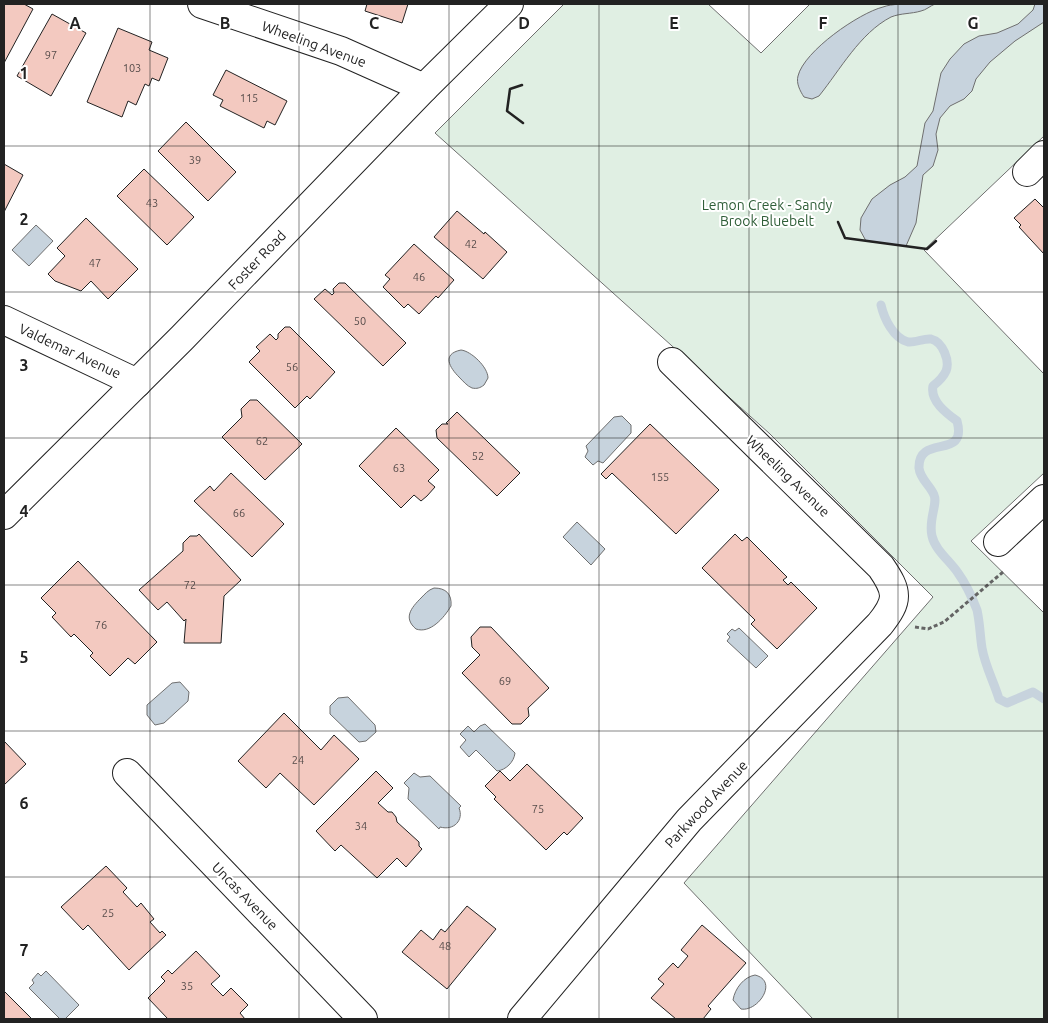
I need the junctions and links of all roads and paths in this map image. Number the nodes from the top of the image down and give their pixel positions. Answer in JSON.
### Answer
{"nodes":[{"id":1,"x":202,"y":4,"type":"edge"},
{"id":2,"x":509,"y":4,"type":"edge"},
{"id":3,"x":424,"y":88,"type":"junction"},
{"id":4,"x":4,"y":320,"type":"edge"},
{"id":5,"x":672,"y":362,"type":"dead end"},
{"id":6,"x":137,"y":382,"type":"junction"},
{"id":7,"x":1044,"y":499,"type":"edge"},
{"id":8,"x":4,"y":515,"type":"edge"},
{"id":9,"x":998,"y":542,"type":"dead end"},
{"id":10,"x":1004,"y":572,"type":"dead end"},
{"id":11,"x":895,"y":595,"type":"joint"},
{"id":12,"x":908,"y":621,"type":"dead end"},
{"id":13,"x":127,"y":774,"type":"dead end"},
{"id":14,"x":363,"y":1019,"type":"edge"},
{"id":15,"x":522,"y":1019,"type":"edge"}],
"edges":[{"from":1,"to":3,"type":"street","name":"Wheeling Avenue"},
{"from":2,"to":3,"type":"street","name":"Foster Road"},
{"from":3,"to":6,"type":"street","name":"Foster Road"},
{"from":4,"to":6,"type":"street","name":"Valdemar Avenue"},
{"from":5,"to":11,"type":"street","name":"Wheeling Avenue"},
{"from":6,"to":8,"type":"street","name":"Foster Road"},
{"from":7,"to":9,"type":"street"},
{"from":10,"to":12,"type":"path"},
{"from":11,"to":15,"type":"street","name":"Parkwood Avenue"},
{"from":13,"to":14,"type":"street","name":"Uncas Avenue"}]}
